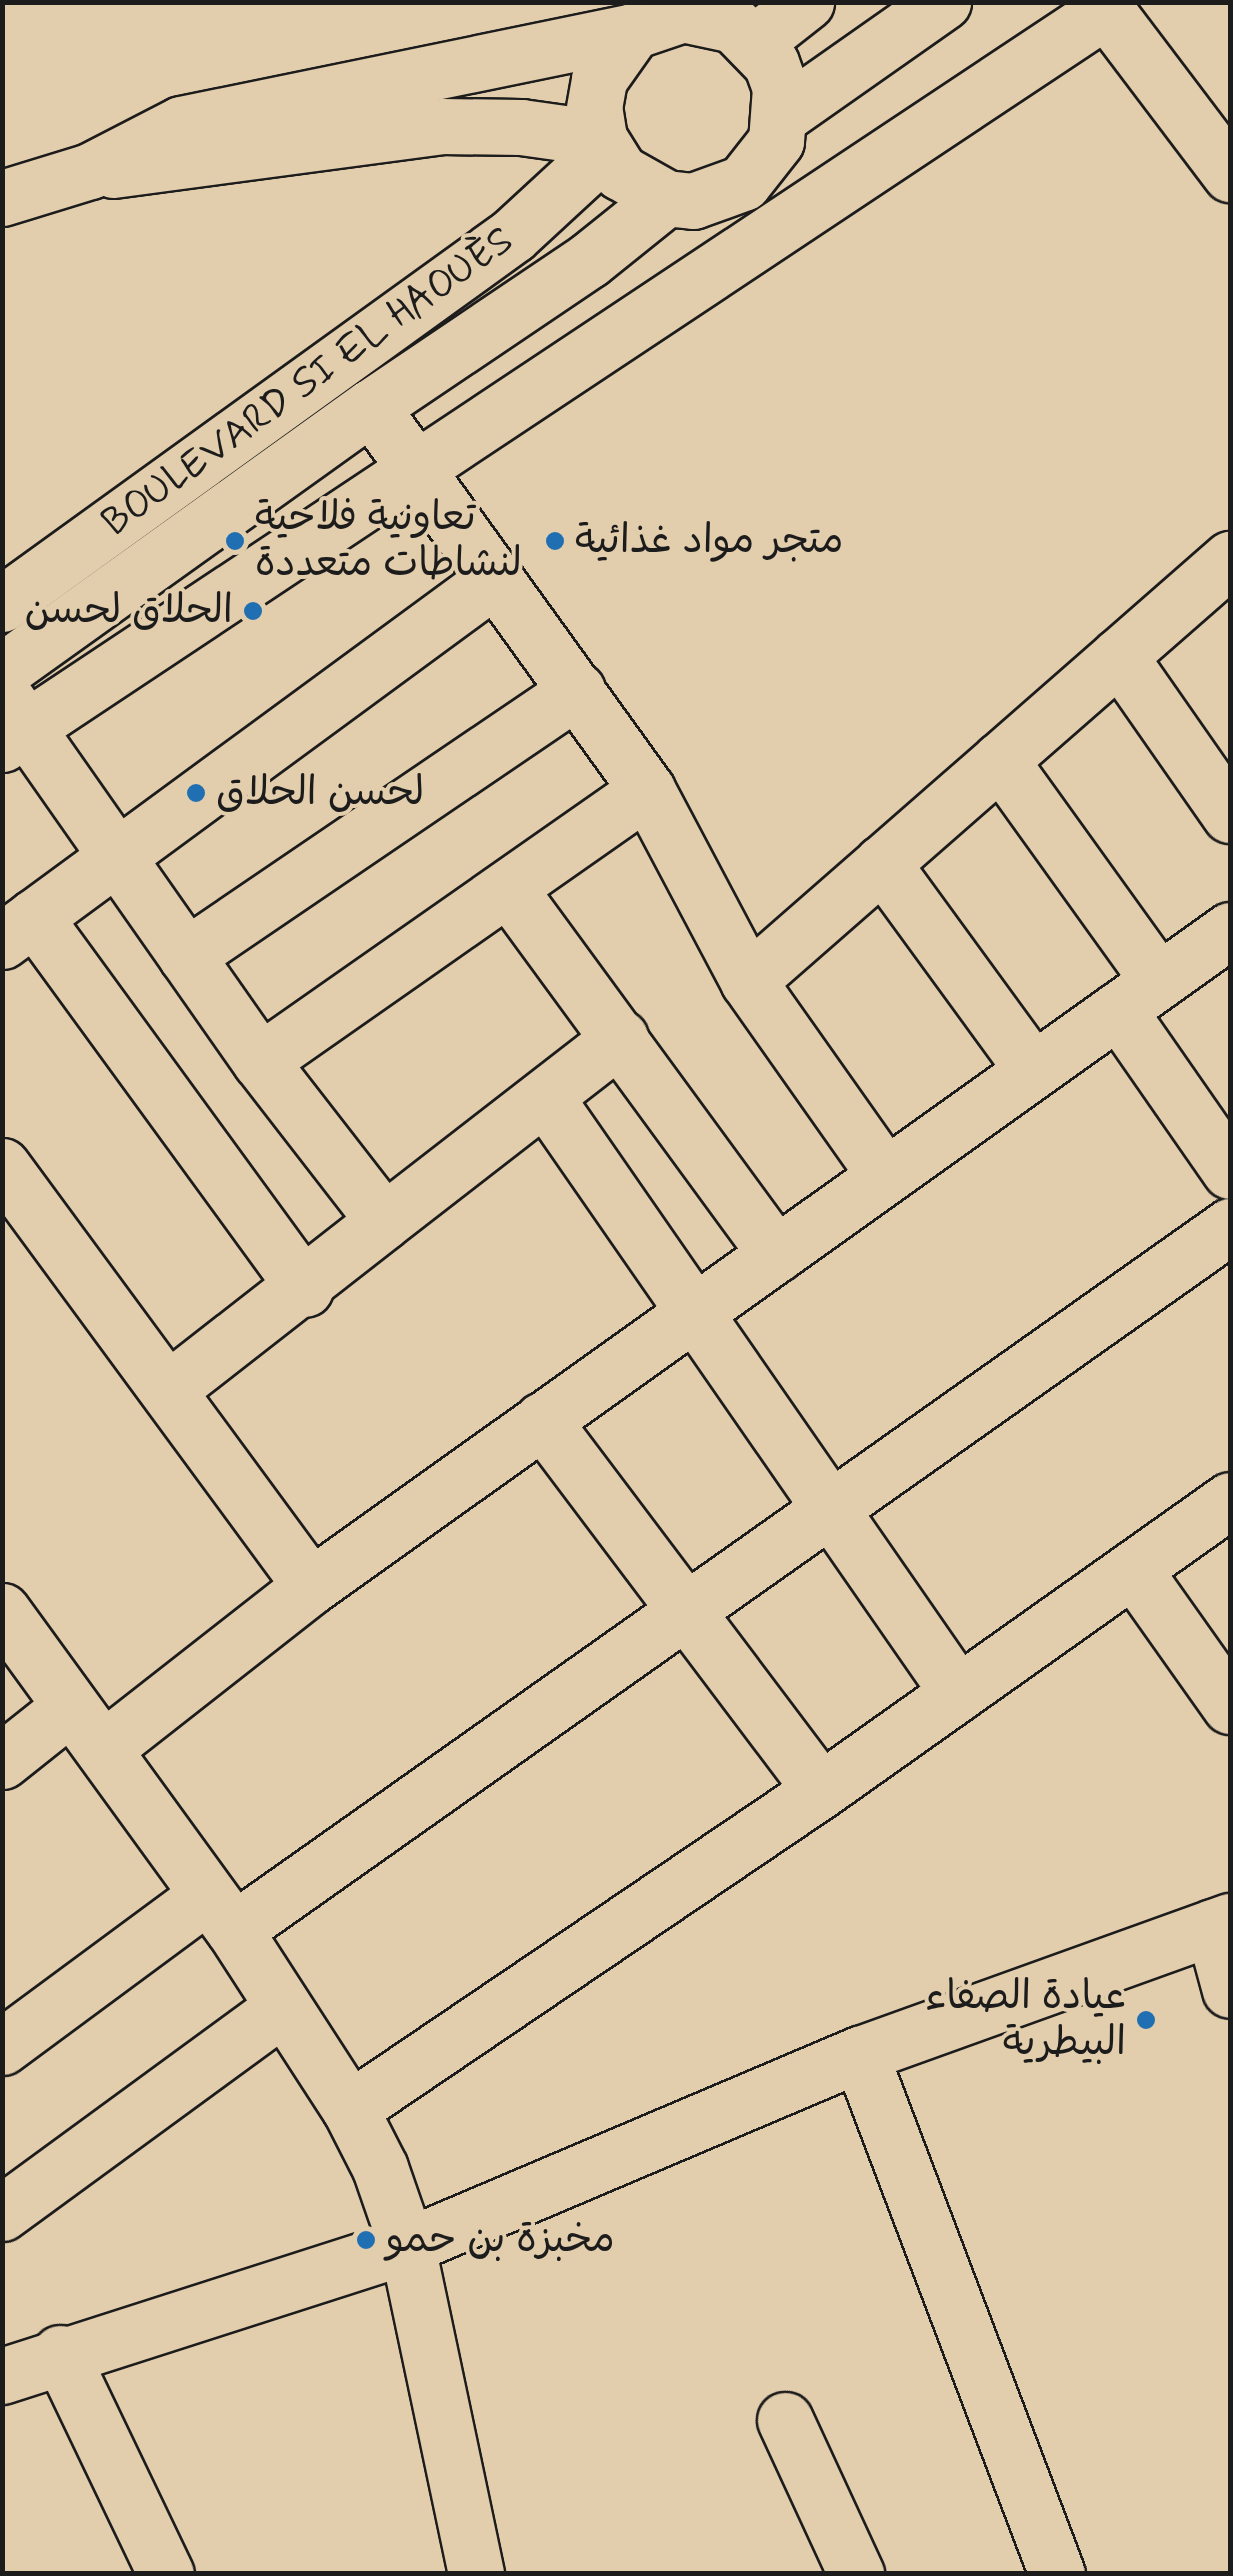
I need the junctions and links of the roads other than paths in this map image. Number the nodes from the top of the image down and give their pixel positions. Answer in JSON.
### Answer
{"nodes":[{"id":1,"x":806,"y":2,"type":"edge"},
{"id":2,"x":943,"y":2,"type":"edge"},
{"id":3,"x":1103,"y":6,"type":"edge"},
{"id":4,"x":744,"y":23,"type":"edge"},
{"id":5,"x":634,"y":31,"type":"junction"},
{"id":6,"x":782,"y":115,"type":"junction"},
{"id":7,"x":602,"y":144,"type":"junction"},
{"id":8,"x":90,"y":170,"type":"junction"},
{"id":9,"x":1230,"y":174,"type":"edge"},
{"id":10,"x":2,"y":198,"type":"edge"},
{"id":11,"x":666,"y":198,"type":"junction"},
{"id":12,"x":370,"y":406,"type":"junction"},
{"id":13,"x":416,"y":471,"type":"junction"},
{"id":14,"x":1230,"y":560,"type":"edge"},
{"id":15,"x":492,"y":581,"type":"junction"},
{"id":16,"x":2,"y":604,"type":"edge"},
{"id":17,"x":1119,"y":656,"type":"junction"},
{"id":18,"x":2,"y":671,"type":"edge"},
{"id":19,"x":577,"y":690,"type":"junction"},
{"id":20,"x":11,"y":721,"type":"edge"},
{"id":21,"x":1000,"y":760,"type":"junction"},
{"id":22,"x":647,"y":790,"type":"junction"},
{"id":23,"x":1230,"y":815,"type":"edge"},
{"id":24,"x":114,"y":854,"type":"junction"},
{"id":25,"x":882,"y":864,"type":"junction"},
{"id":26,"x":508,"y":888,"type":"junction"},
{"id":27,"x":18,"y":929,"type":"edge"},
{"id":28,"x":1230,"y":930,"type":"edge"},
{"id":29,"x":186,"y":956,"type":"junction"},
{"id":30,"x":748,"y":981,"type":"junction"},
{"id":31,"x":1138,"y":995,"type":"junction"},
{"id":32,"x":620,"y":1038,"type":"junction"},
{"id":33,"x":260,"y":1061,"type":"junction"},
{"id":34,"x":1033,"y":1070,"type":"junction"},
{"id":35,"x":545,"y":1096,"type":"junction"},
{"id":36,"x":2,"y":1166,"type":"edge"},
{"id":37,"x":1230,"y":1171,"type":"edge"},
{"id":38,"x":885,"y":1175,"type":"junction"},
{"id":39,"x":384,"y":1222,"type":"junction"},
{"id":40,"x":1230,"y":1226,"type":"edge"},
{"id":41,"x":776,"y":1254,"type":"junction"},
{"id":42,"x":304,"y":1289,"type":"junction"},
{"id":43,"x":698,"y":1310,"type":"junction"},
{"id":44,"x":168,"y":1390,"type":"junction"},
{"id":45,"x":542,"y":1420,"type":"junction"},
{"id":46,"x":1230,"y":1500,"type":"edge"},
{"id":47,"x":831,"y":1508,"type":"junction"},
{"id":48,"x":1133,"y":1569,"type":"junction"},
{"id":49,"x":311,"y":1586,"type":"junction"},
{"id":50,"x":2,"y":1611,"type":"edge"},
{"id":51,"x":684,"y":1612,"type":"junction"},
{"id":52,"x":958,"y":1693,"type":"junction"},
{"id":53,"x":1230,"y":1706,"type":"edge"},
{"id":54,"x":86,"y":1728,"type":"junction"},
{"id":55,"x":2,"y":1761,"type":"edge"},
{"id":56,"x":821,"y":1790,"type":"junction"},
{"id":57,"x":220,"y":1913,"type":"junction"},
{"id":58,"x":1222,"y":1924,"type":"edge"},
{"id":59,"x":1230,"y":1990,"type":"edge"},
{"id":60,"x":283,"y":2008,"type":"junction"},
{"id":61,"x":2,"y":2046,"type":"edge"},
{"id":62,"x":860,"y":2054,"type":"junction"},
{"id":63,"x":350,"y":2110,"type":"junction"},
{"id":64,"x":2,"y":2214,"type":"edge"},
{"id":65,"x":408,"y":2246,"type":"junction"},
{"id":66,"x":60,"y":2353,"type":"junction"},
{"id":67,"x":2,"y":2376,"type":"edge"},
{"id":68,"x":786,"y":2420,"type":"dead end"},
{"id":69,"x":166,"y":2574,"type":"edge"},
{"id":70,"x":476,"y":2574,"type":"edge"},
{"id":71,"x":856,"y":2574,"type":"edge"},
{"id":72,"x":1057,"y":2574,"type":"edge"}],
"edges":[{"from":1,"to":4,"type":"street"},
{"from":2,"to":6,"type":"street"},
{"from":3,"to":9,"type":"street"},
{"from":3,"to":13,"type":"street"},
{"from":4,"to":5,"type":"street"},
{"from":4,"to":6,"type":"street"},
{"from":5,"to":7,"type":"street"},
{"from":5,"to":8,"type":"street"},
{"from":6,"to":11,"type":"street"},
{"from":7,"to":8,"type":"street"},
{"from":7,"to":11,"type":"street"},
{"from":7,"to":16,"type":"street","name":"BOULEVARD SI EL HAOUÈS"},
{"from":8,"to":10,"type":"street"},
{"from":11,"to":12,"type":"street","name":"BOULEVARD SI EL HAOUÈS"},
{"from":12,"to":13,"type":"street"},
{"from":12,"to":18,"type":"street","name":"BOULEVARD SI EL HAOUÈS"},
{"from":13,"to":15,"type":"street"},
{"from":13,"to":20,"type":"street"},
{"from":14,"to":17,"type":"street"},
{"from":15,"to":19,"type":"street"},
{"from":15,"to":24,"type":"street"},
{"from":17,"to":21,"type":"street"},
{"from":17,"to":23,"type":"street"},
{"from":19,"to":22,"type":"street"},
{"from":19,"to":29,"type":"street"},
{"from":20,"to":24,"type":"street"},
{"from":21,"to":25,"type":"street"},
{"from":21,"to":31,"type":"street"},
{"from":22,"to":26,"type":"street"},
{"from":22,"to":30,"type":"street"},
{"from":24,"to":27,"type":"street"},
{"from":24,"to":29,"type":"street"},
{"from":25,"to":30,"type":"street"},
{"from":25,"to":34,"type":"street"},
{"from":26,"to":32,"type":"street"},
{"from":26,"to":33,"type":"street"},
{"from":27,"to":42,"type":"street"},
{"from":28,"to":31,"type":"street"},
{"from":29,"to":33,"type":"street"},
{"from":30,"to":38,"type":"street"},
{"from":31,"to":34,"type":"street"},
{"from":31,"to":37,"type":"street"},
{"from":32,"to":35,"type":"street"},
{"from":32,"to":41,"type":"street"},
{"from":33,"to":39,"type":"street"},
{"from":34,"to":38,"type":"street"},
{"from":35,"to":39,"type":"street"},
{"from":35,"to":43,"type":"street"},
{"from":36,"to":44,"type":"street"},
{"from":38,"to":41,"type":"street"},
{"from":39,"to":42,"type":"street"},
{"from":40,"to":47,"type":"street"},
{"from":41,"to":43,"type":"street"},
{"from":42,"to":44,"type":"street"},
{"from":43,"to":45,"type":"street"},
{"from":43,"to":47,"type":"street"},
{"from":44,"to":49,"type":"street"},
{"from":45,"to":49,"type":"street"},
{"from":45,"to":51,"type":"street"},
{"from":46,"to":48,"type":"street"},
{"from":47,"to":51,"type":"street"},
{"from":47,"to":52,"type":"street"},
{"from":48,"to":52,"type":"street"},
{"from":48,"to":53,"type":"street"},
{"from":49,"to":54,"type":"street"},
{"from":50,"to":54,"type":"street"},
{"from":51,"to":56,"type":"street"},
{"from":51,"to":57,"type":"street"},
{"from":52,"to":56,"type":"street"},
{"from":54,"to":55,"type":"street"},
{"from":54,"to":57,"type":"street"},
{"from":56,"to":63,"type":"street"},
{"from":57,"to":60,"type":"street"},
{"from":57,"to":61,"type":"street"},
{"from":58,"to":59,"type":"street"},
{"from":58,"to":62,"type":"street"},
{"from":60,"to":63,"type":"street"},
{"from":60,"to":64,"type":"street"},
{"from":62,"to":65,"type":"street"},
{"from":62,"to":72,"type":"street"},
{"from":63,"to":65,"type":"street"},
{"from":65,"to":66,"type":"street"},
{"from":65,"to":70,"type":"street"},
{"from":66,"to":67,"type":"street"},
{"from":66,"to":69,"type":"street"},
{"from":68,"to":71,"type":"street"}]}
